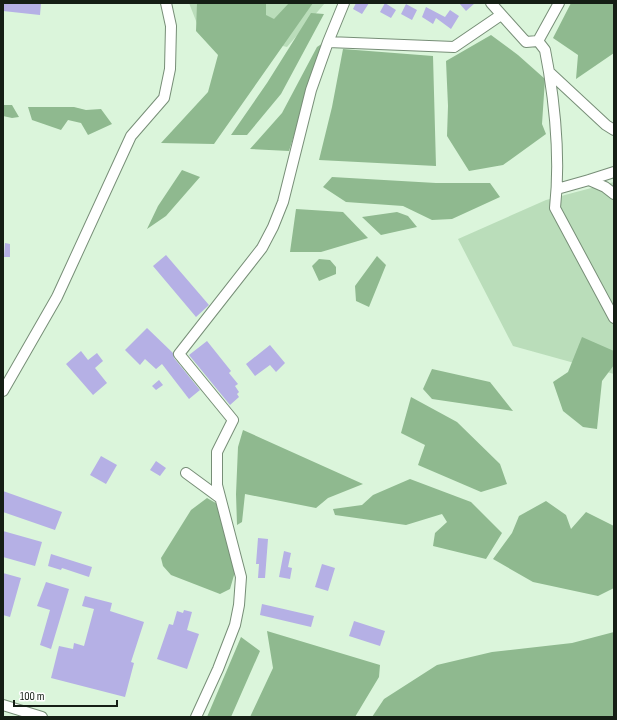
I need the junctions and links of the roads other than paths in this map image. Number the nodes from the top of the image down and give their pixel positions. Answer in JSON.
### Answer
{"nodes":[{"id":1,"x":166,"y":3,"type":"edge"},
{"id":2,"x":344,"y":3,"type":"edge"},
{"id":3,"x":490,"y":3,"type":"edge"},
{"id":4,"x":559,"y":3,"type":"edge"},
{"id":5,"x":501,"y":15,"type":"junction"},
{"id":6,"x":538,"y":41,"type":"junction"},
{"id":7,"x":328,"y":42,"type":"junction"},
{"id":8,"x":549,"y":72,"type":"junction"},
{"id":9,"x":614,"y":130,"type":"edge"},
{"id":10,"x":614,"y":172,"type":"edge"},
{"id":11,"x":589,"y":180,"type":"junction"},
{"id":12,"x":558,"y":189,"type":"junction"},
{"id":13,"x":614,"y":194,"type":"edge"},
{"id":14,"x":614,"y":318,"type":"edge"},
{"id":15,"x":3,"y":391,"type":"edge"},
{"id":16,"x":186,"y":473,"type":"dead end"},
{"id":17,"x":220,"y":498,"type":"junction"},
{"id":18,"x":3,"y":706,"type":"edge"},
{"id":19,"x":42,"y":717,"type":"edge"},
{"id":20,"x":196,"y":717,"type":"edge"}],
"edges":[{"from":1,"to":15,"type":"street"},
{"from":2,"to":7,"type":"street"},
{"from":3,"to":5,"type":"street"},
{"from":4,"to":6,"type":"street"},
{"from":5,"to":6,"type":"street"},
{"from":5,"to":7,"type":"street"},
{"from":6,"to":8,"type":"street"},
{"from":7,"to":17,"type":"street"},
{"from":8,"to":9,"type":"street"},
{"from":8,"to":12,"type":"street"},
{"from":10,"to":11,"type":"street"},
{"from":11,"to":12,"type":"street"},
{"from":11,"to":13,"type":"street"},
{"from":12,"to":14,"type":"street"},
{"from":16,"to":17,"type":"street"},
{"from":17,"to":20,"type":"street"},
{"from":18,"to":19,"type":"street"}]}
